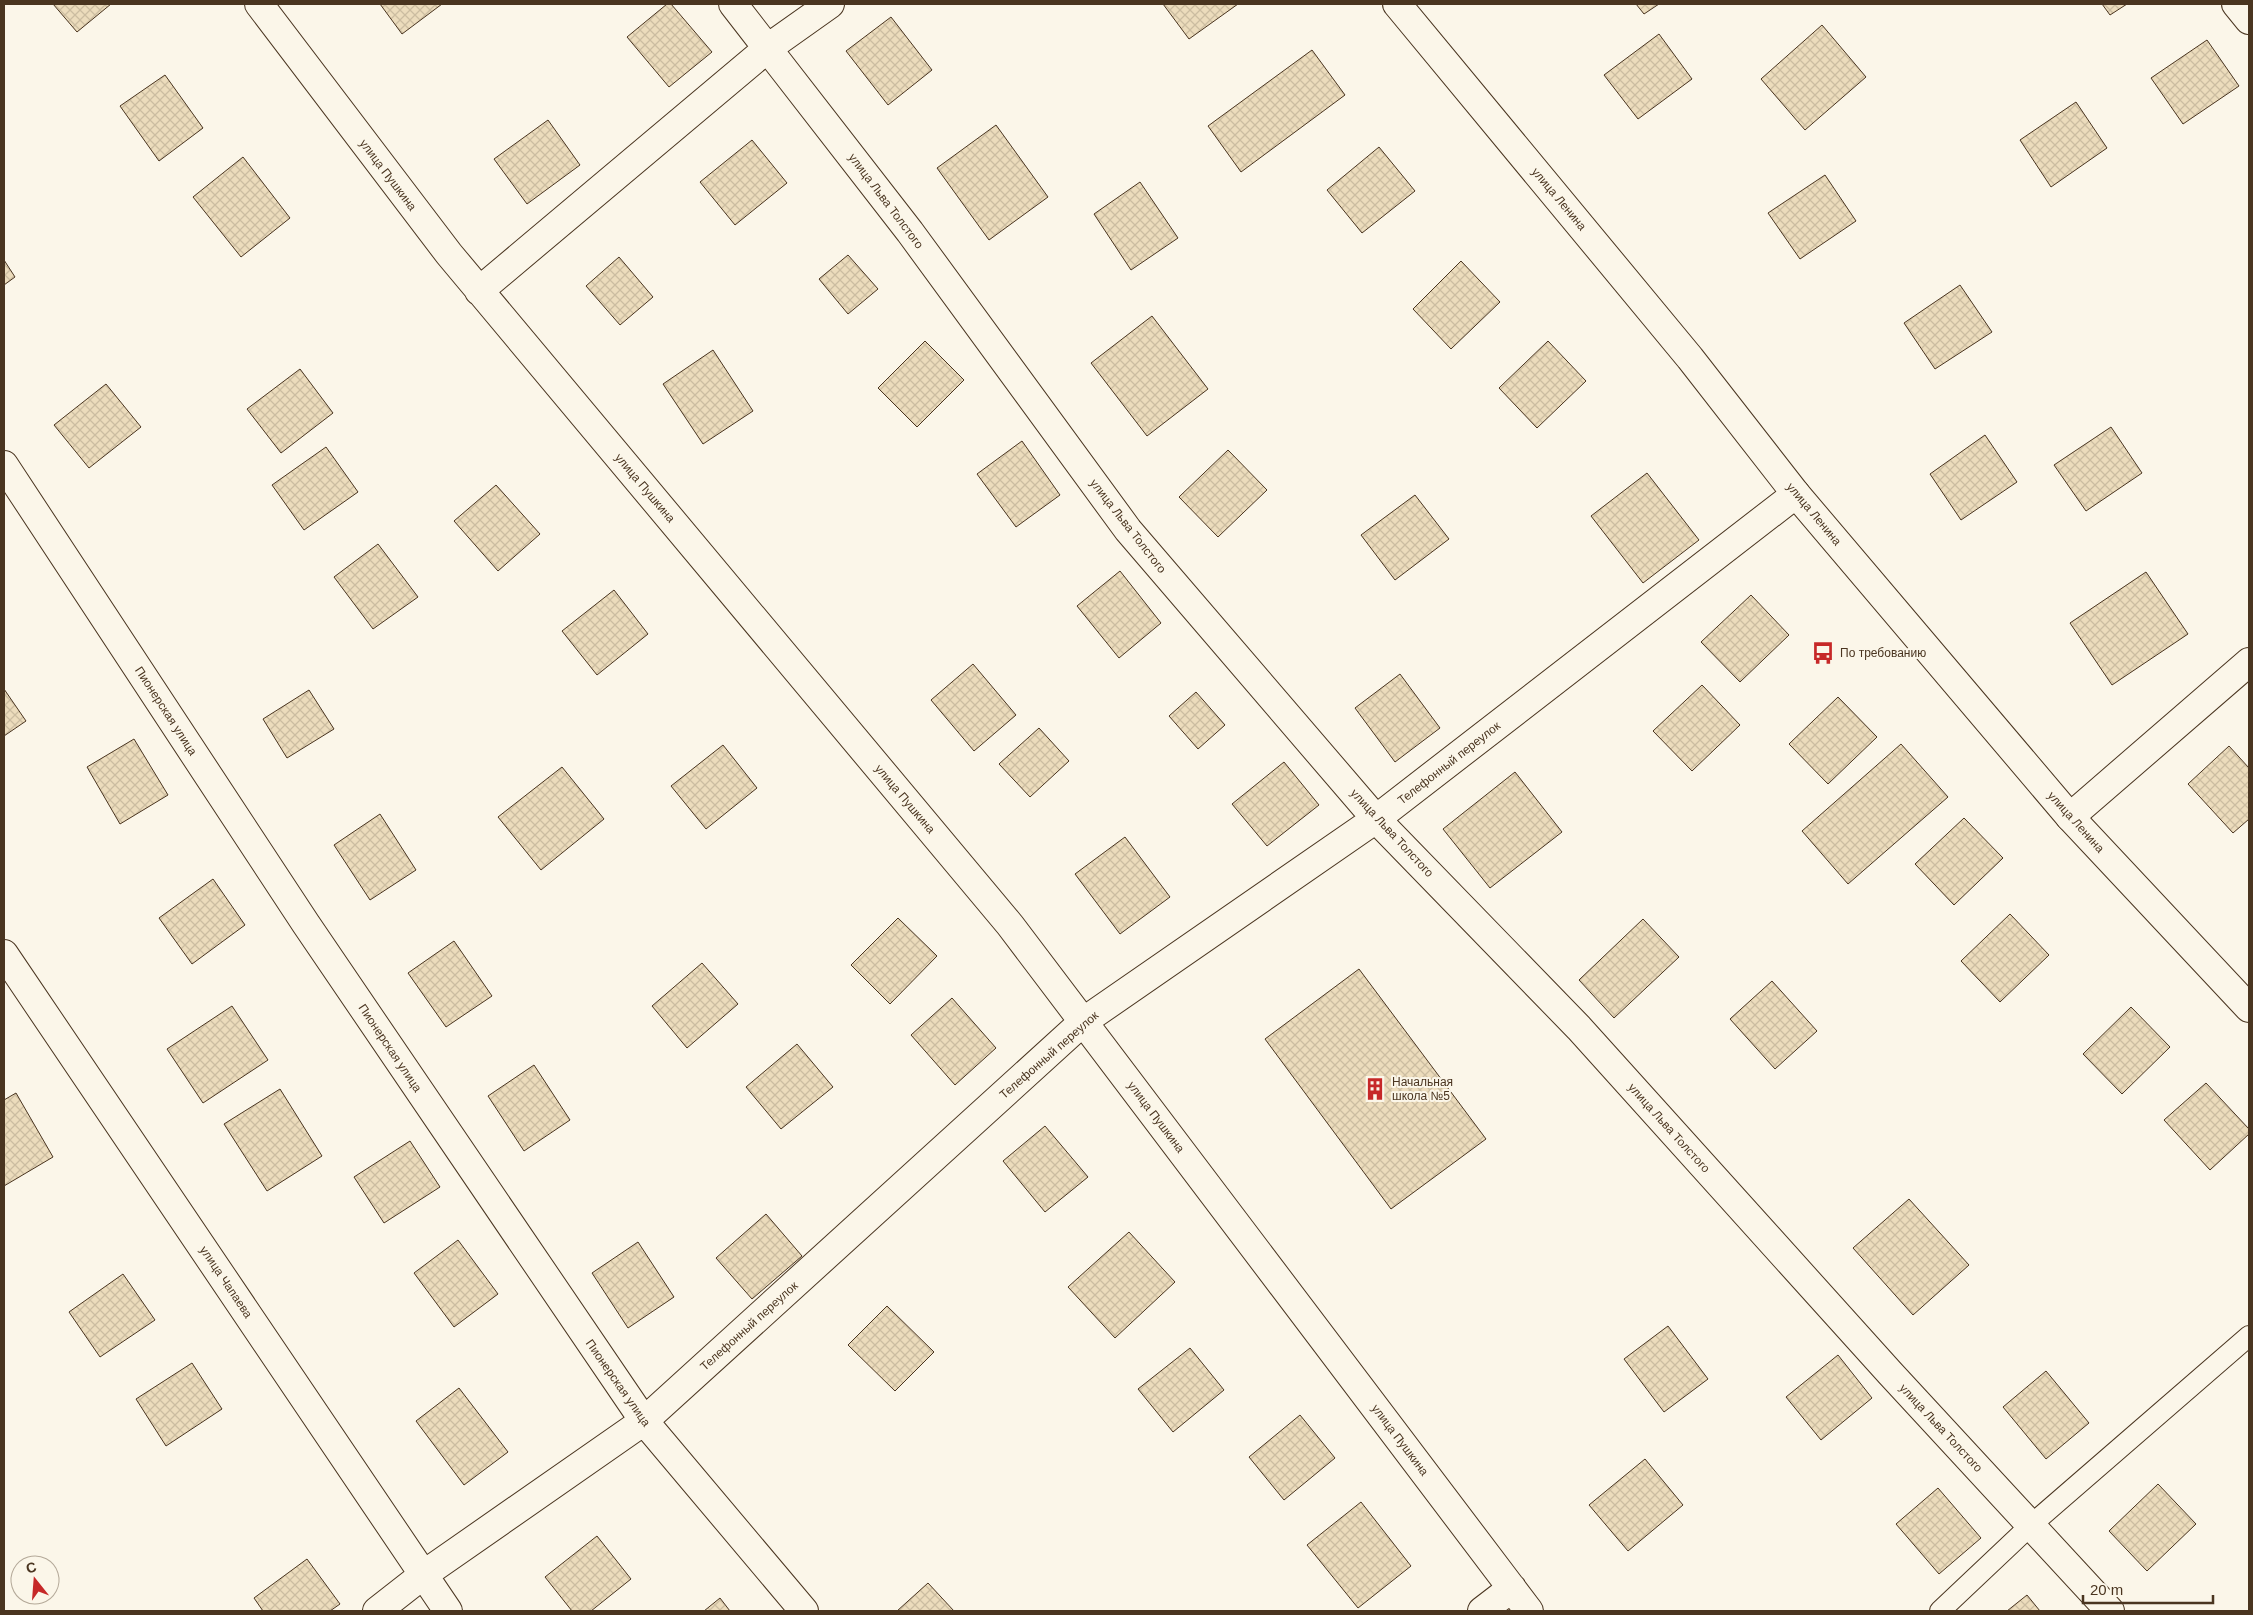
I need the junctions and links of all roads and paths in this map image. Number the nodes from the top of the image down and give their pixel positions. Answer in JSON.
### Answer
{"nodes":[{"id":1,"x":259,"y":4,"type":"edge"},
{"id":2,"x":733,"y":4,"type":"edge"},
{"id":3,"x":830,"y":4,"type":"edge"},
{"id":4,"x":1397,"y":4,"type":"edge"},
{"id":5,"x":2236,"y":4,"type":"edge"},
{"id":6,"x":2249,"y":20,"type":"edge"},
{"id":7,"x":768,"y":48,"type":"junction"},
{"id":8,"x":479,"y":291,"type":"junction"},
{"id":9,"x":4,"y":465,"type":"edge"},
{"id":10,"x":1796,"y":494,"type":"junction"},
{"id":11,"x":2249,"y":662,"type":"edge"},
{"id":12,"x":2070,"y":817,"type":"junction"},
{"id":13,"x":1376,"y":819,"type":"junction"},
{"id":14,"x":4,"y":954,"type":"edge"},
{"id":15,"x":2249,"y":1008,"type":"edge"},
{"id":16,"x":1084,"y":1021,"type":"junction"},
{"id":17,"x":2249,"y":1336,"type":"edge"},
{"id":18,"x":644,"y":1422,"type":"junction"},
{"id":19,"x":2031,"y":1525,"type":"junction"},
{"id":20,"x":423,"y":1575,"type":"junction"},
{"id":21,"x":1512,"y":1588,"type":"junction"},
{"id":22,"x":377,"y":1611,"type":"edge"},
{"id":23,"x":448,"y":1611,"type":"edge"},
{"id":24,"x":804,"y":1611,"type":"edge"},
{"id":25,"x":1482,"y":1611,"type":"edge"},
{"id":26,"x":1529,"y":1611,"type":"edge"},
{"id":27,"x":1940,"y":1611,"type":"edge"},
{"id":28,"x":2110,"y":1611,"type":"edge"}],
"edges":[{"from":1,"to":8,"type":"street","name":"улица Пушкина"},
{"from":2,"to":7,"type":"street","name":"улица Льва Толстого"},
{"from":3,"to":7,"type":"street"},
{"from":4,"to":10,"type":"street","name":"улица Ленина"},
{"from":5,"to":6,"type":"street"},
{"from":7,"to":8,"type":"street"},
{"from":7,"to":13,"type":"street","name":"улица Льва Толстого"},
{"from":8,"to":16,"type":"street","name":"улица Пушкина"},
{"from":9,"to":18,"type":"street","name":"Пионерская улица"},
{"from":10,"to":12,"type":"street","name":"улица Ленина"},
{"from":10,"to":13,"type":"street","name":"Телефонный переулок"},
{"from":11,"to":12,"type":"street"},
{"from":12,"to":15,"type":"street","name":"улица Ленина"},
{"from":13,"to":16,"type":"street","name":"Телефонный переулок"},
{"from":13,"to":19,"type":"street","name":"улица Льва Толстого"},
{"from":14,"to":20,"type":"street","name":"улица Чапаева"},
{"from":16,"to":18,"type":"street","name":"Телефонный переулок"},
{"from":16,"to":21,"type":"street","name":"улица Пушкина"},
{"from":17,"to":19,"type":"lane"},
{"from":18,"to":20,"type":"street","name":"Телефонный переулок"},
{"from":18,"to":24,"type":"street","name":"Пионерская улица"},
{"from":19,"to":27,"type":"lane"},
{"from":19,"to":28,"type":"street","name":"улица Льва Толстого"},
{"from":20,"to":22,"type":"street","name":"Телефонный переулок"},
{"from":20,"to":23,"type":"street","name":"улица Чапаева"},
{"from":21,"to":25,"type":"street"},
{"from":21,"to":26,"type":"street","name":"улица Пушкина"}]}
